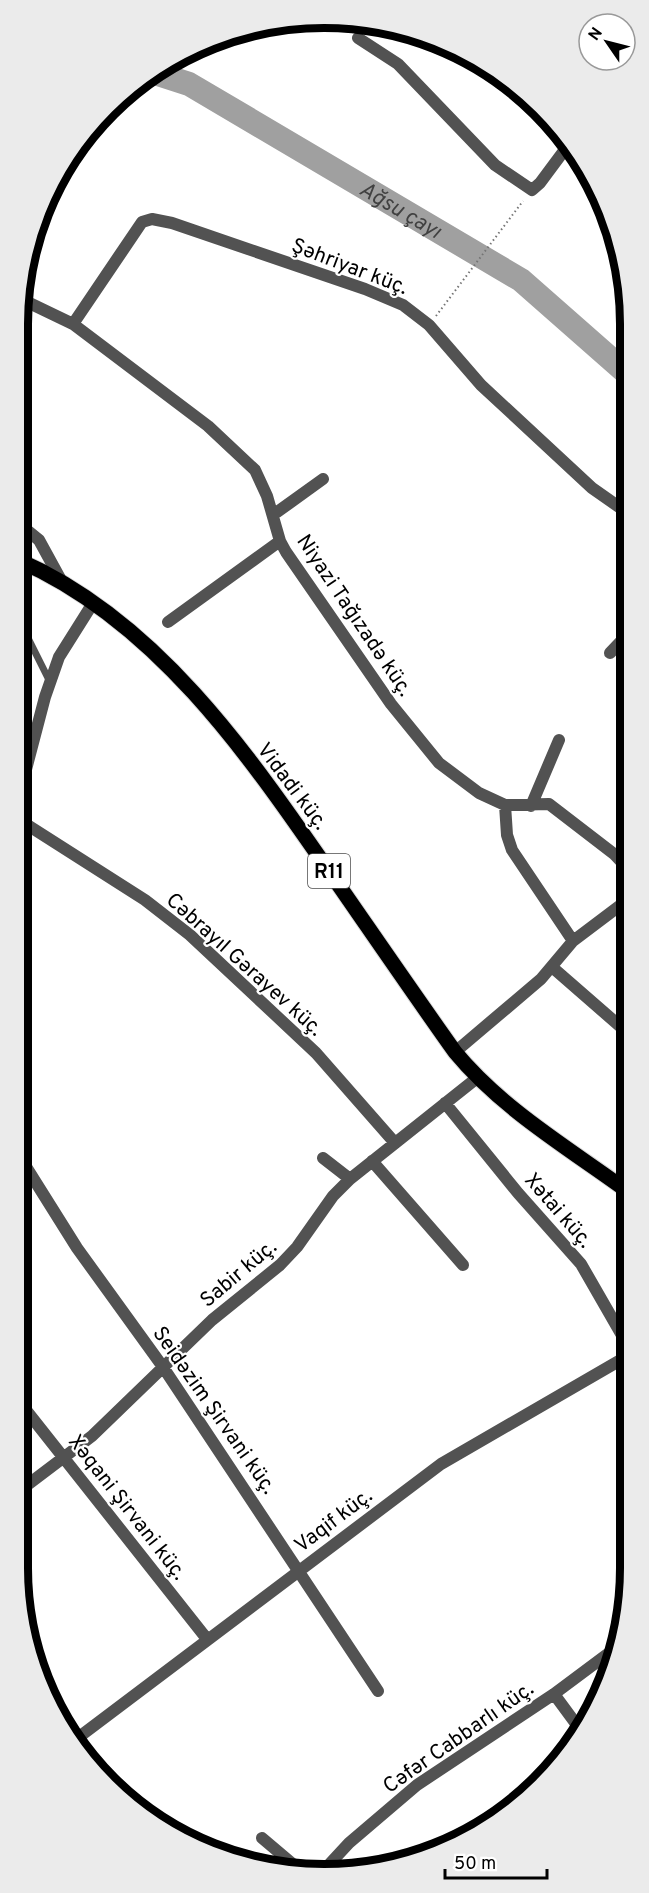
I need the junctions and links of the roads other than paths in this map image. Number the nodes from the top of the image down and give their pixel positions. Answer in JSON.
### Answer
{"nodes":[{"id":1,"x":358,"y":38,"type":"dead end"},
{"id":2,"x":564,"y":151,"type":"edge"},
{"id":3,"x":29,"y":303,"type":"edge"},
{"id":4,"x":73,"y":324,"type":"junction"},
{"id":5,"x":323,"y":479,"type":"dead end"},
{"id":6,"x":620,"y":508,"type":"edge"},
{"id":7,"x":273,"y":515,"type":"junction"},
{"id":8,"x":28,"y":531,"type":"edge"},
{"id":9,"x":280,"y":541,"type":"junction"},
{"id":10,"x":28,"y":564,"type":"edge"},
{"id":11,"x":63,"y":582,"type":"junction"},
{"id":12,"x":93,"y":603,"type":"junction"},
{"id":13,"x":168,"y":622,"type":"dead end"},
{"id":14,"x":28,"y":638,"type":"edge"},
{"id":15,"x":620,"y":642,"type":"edge"},
{"id":16,"x":610,"y":652,"type":"dead end"},
{"id":17,"x":50,"y":682,"type":"junction"},
{"id":18,"x":558,"y":740,"type":"dead end"},
{"id":19,"x":28,"y":763,"type":"edge"},
{"id":20,"x":505,"y":805,"type":"junction"},
{"id":21,"x":531,"y":806,"type":"junction"},
{"id":22,"x":28,"y":825,"type":"edge"},
{"id":23,"x":620,"y":860,"type":"edge"},
{"id":24,"x":620,"y":906,"type":"edge"},
{"id":25,"x":573,"y":941,"type":"junction"},
{"id":26,"x":552,"y":967,"type":"junction"},
{"id":27,"x":620,"y":1026,"type":"edge"},
{"id":28,"x":455,"y":1052,"type":"junction"},
{"id":29,"x":477,"y":1078,"type":"junction"},
{"id":30,"x":446,"y":1103,"type":"junction"},
{"id":31,"x":394,"y":1143,"type":"junction"},
{"id":32,"x":323,"y":1158,"type":"dead end"},
{"id":33,"x":372,"y":1161,"type":"junction"},
{"id":34,"x":28,"y":1170,"type":"edge"},
{"id":35,"x":350,"y":1179,"type":"junction"},
{"id":36,"x":620,"y":1186,"type":"edge"},
{"id":37,"x":463,"y":1265,"type":"dead end"},
{"id":38,"x":620,"y":1333,"type":"edge"},
{"id":39,"x":620,"y":1359,"type":"edge"},
{"id":40,"x":163,"y":1367,"type":"junction"},
{"id":41,"x":28,"y":1413,"type":"edge"},
{"id":42,"x":64,"y":1458,"type":"junction"},
{"id":43,"x":28,"y":1485,"type":"edge"},
{"id":44,"x":300,"y":1569,"type":"junction"},
{"id":45,"x":207,"y":1639,"type":"junction"},
{"id":46,"x":608,"y":1654,"type":"edge"},
{"id":47,"x":378,"y":1690,"type":"dead end"},
{"id":48,"x":554,"y":1694,"type":"junction"},
{"id":49,"x":576,"y":1724,"type":"edge"},
{"id":50,"x":80,"y":1736,"type":"edge"},
{"id":51,"x":262,"y":1838,"type":"dead end"},
{"id":52,"x":291,"y":1863,"type":"edge"},
{"id":53,"x":330,"y":1864,"type":"edge"}],
"edges":[{"from":1,"to":2,"type":"street"},
{"from":3,"to":4,"type":"street","name":"Niyazi Tağızadə küç."},
{"from":4,"to":6,"type":"street","name":"Şəhriyar küç."},
{"from":4,"to":7,"type":"street","name":"Niyazi Tağızadə küç."},
{"from":5,"to":7,"type":"street"},
{"from":7,"to":9,"type":"street","name":"Niyazi Tağızadə küç."},
{"from":8,"to":11,"type":"street"},
{"from":9,"to":13,"type":"street"},
{"from":9,"to":20,"type":"street","name":"Niyazi Tağızadə küç."},
{"from":10,"to":11,"type":"main road","name":"Vidadi küç.","number":"R11"},
{"from":11,"to":12,"type":"main road","name":"Vidadi küç.","number":"R11"},
{"from":12,"to":17,"type":"street"},
{"from":12,"to":28,"type":"main road","name":"Vidadi küç.","number":"R11"},
{"from":14,"to":17,"type":"lane"},
{"from":15,"to":16,"type":"street"},
{"from":17,"to":19,"type":"street"},
{"from":18,"to":21,"type":"street"},
{"from":20,"to":21,"type":"street","name":"Niyazi Tağızadə küç."},
{"from":20,"to":25,"type":"street"},
{"from":21,"to":23,"type":"street","name":"Niyazi Tağızadə küç."},
{"from":22,"to":31,"type":"street","name":"Cəbrayıl Gərayev küç."},
{"from":24,"to":25,"type":"street"},
{"from":25,"to":26,"type":"street"},
{"from":26,"to":27,"type":"street"},
{"from":26,"to":28,"type":"street"},
{"from":28,"to":29,"type":"main road","name":"Vidadi küç.","number":"R11"},
{"from":29,"to":30,"type":"street","name":"Sabir küç."},
{"from":29,"to":36,"type":"main road","name":"Vidadi küç.","number":"R11"},
{"from":30,"to":31,"type":"street","name":"Sabir küç."},
{"from":30,"to":38,"type":"street","name":"Xətai küç."},
{"from":31,"to":33,"type":"street","name":"Sabir küç."},
{"from":32,"to":35,"type":"street"},
{"from":33,"to":35,"type":"street","name":"Sabir küç."},
{"from":33,"to":37,"type":"street"},
{"from":34,"to":40,"type":"street","name":"Seidəzim Şirvani küç."},
{"from":35,"to":40,"type":"street","name":"Sabir küç."},
{"from":39,"to":44,"type":"street","name":"Vaqif küç."},
{"from":40,"to":42,"type":"street","name":"Sabir küç."},
{"from":40,"to":44,"type":"street","name":"Seidəzim Şirvani küç."},
{"from":41,"to":42,"type":"street","name":"Xəqani Şirvani küç."},
{"from":42,"to":43,"type":"street","name":"Sabir küç."},
{"from":42,"to":45,"type":"street","name":"Xəqani Şirvani küç."},
{"from":44,"to":45,"type":"street","name":"Vaqif küç."},
{"from":44,"to":47,"type":"street","name":"Seidəzim Şirvani küç."},
{"from":45,"to":50,"type":"street","name":"Vaqif küç."},
{"from":46,"to":48,"type":"street","name":"Cəfər Cabbarlı küç."},
{"from":48,"to":49,"type":"street"},
{"from":48,"to":53,"type":"street","name":"Cəfər Cabbarlı küç."},
{"from":51,"to":52,"type":"street"}]}
